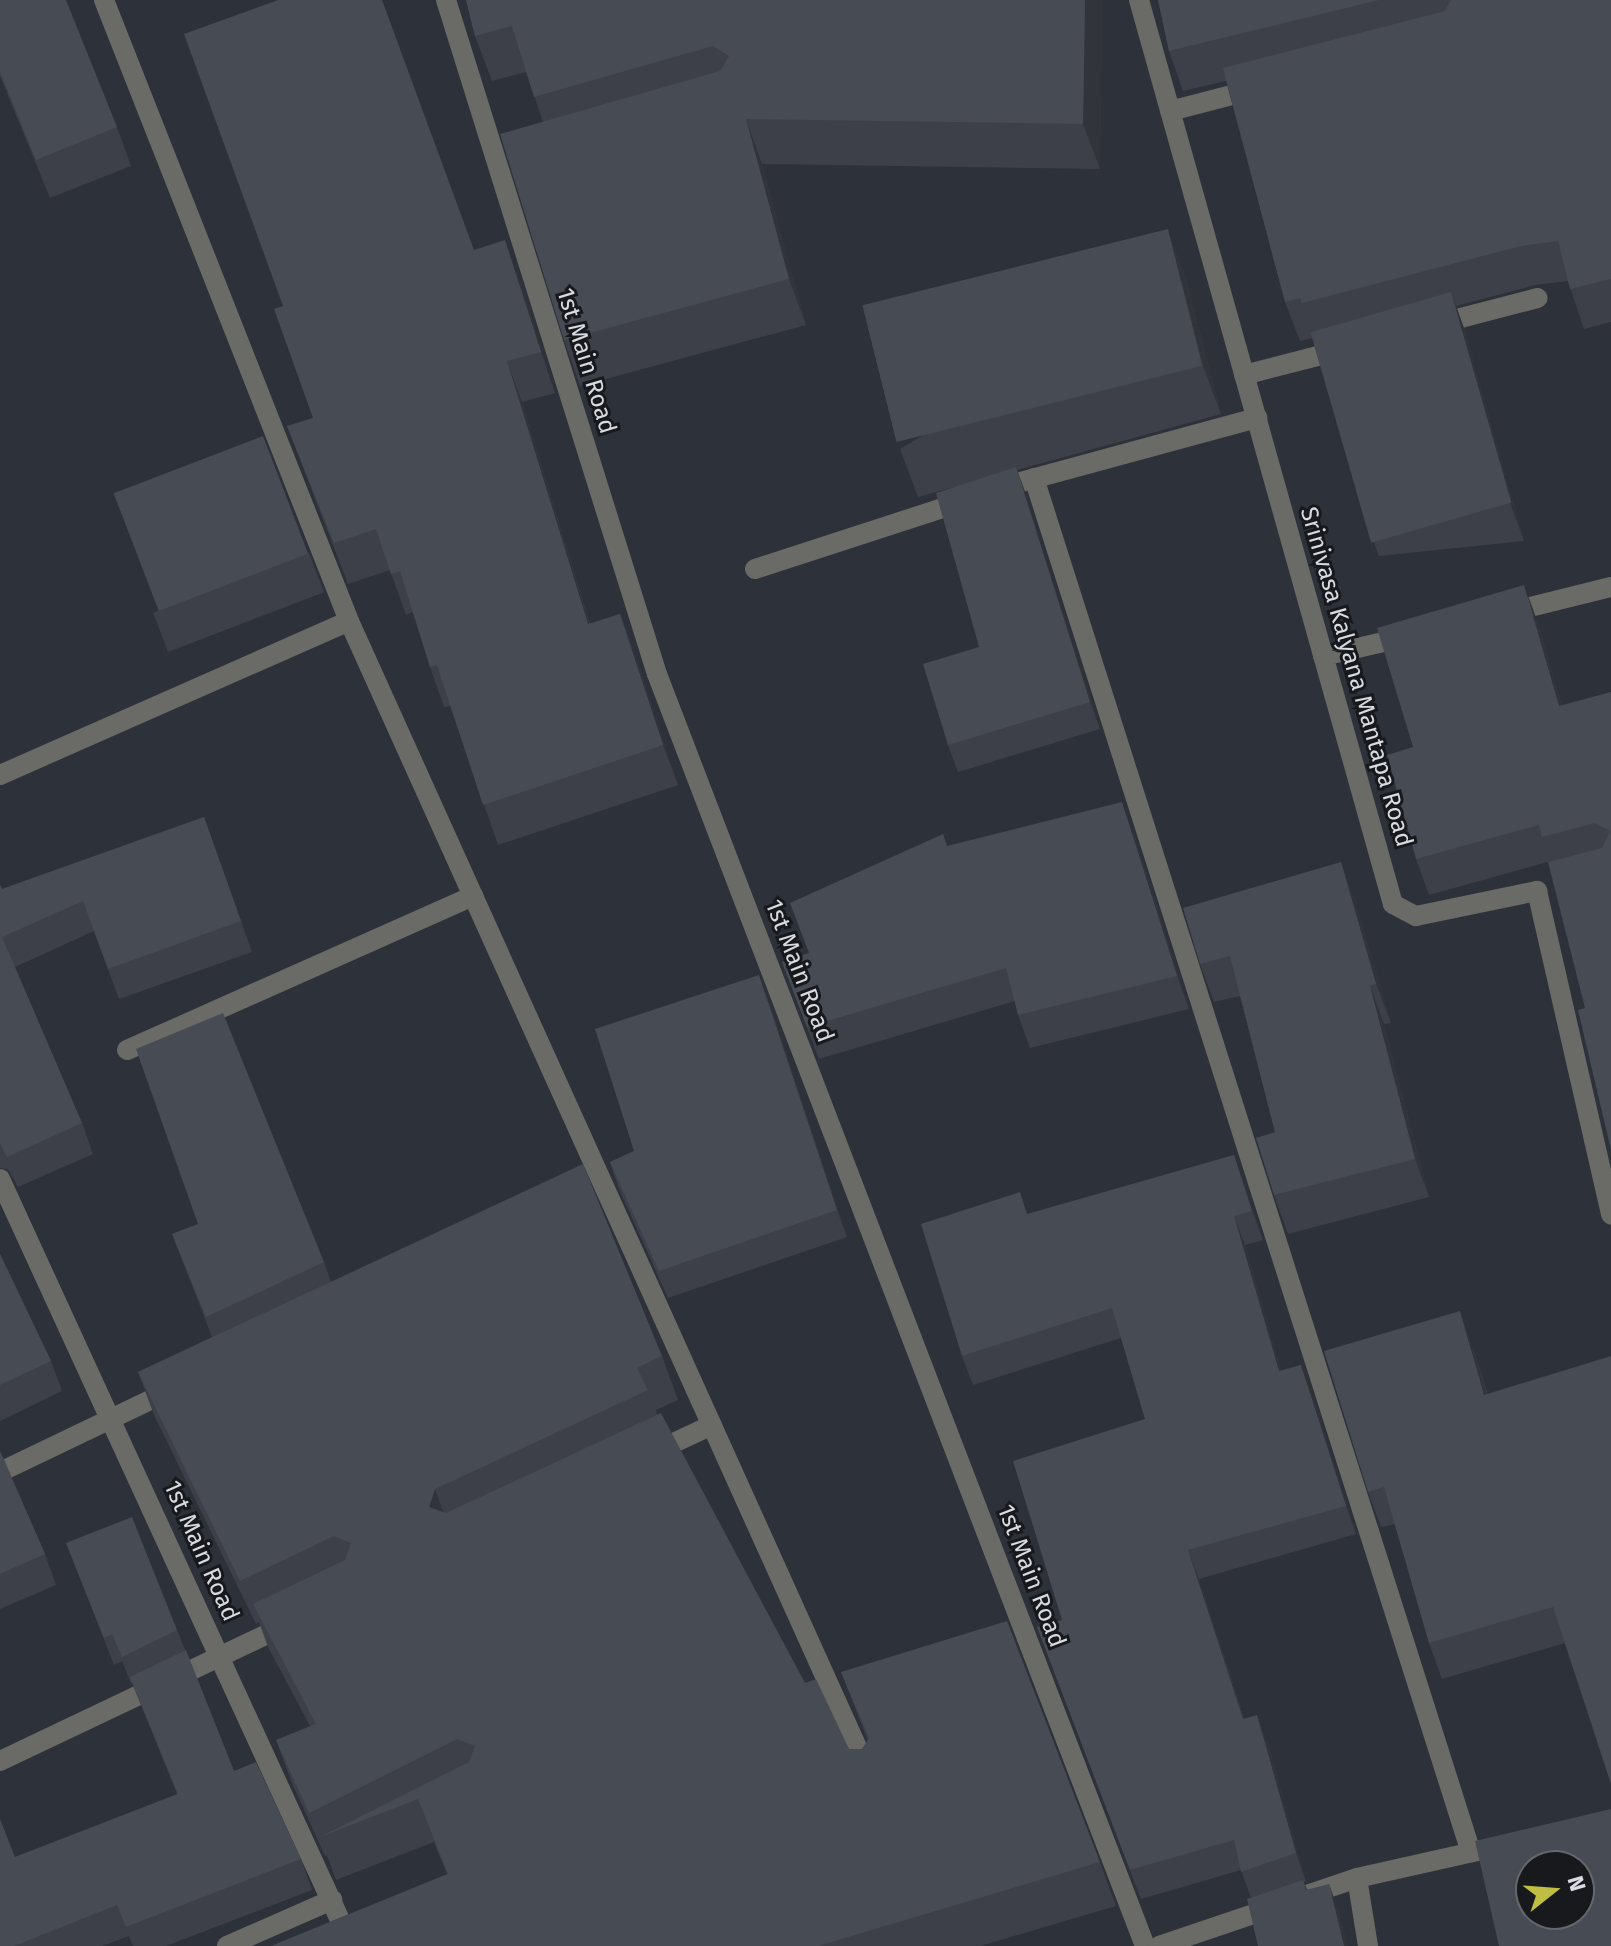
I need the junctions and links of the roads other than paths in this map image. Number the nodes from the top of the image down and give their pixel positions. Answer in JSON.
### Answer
{"nodes":[{"id":1,"x":104,"y":0,"type":"edge"},
{"id":2,"x":446,"y":0,"type":"edge"},
{"id":3,"x":1139,"y":0,"type":"edge"},
{"id":4,"x":1275,"y":84,"type":"edge"},
{"id":5,"x":1170,"y":111,"type":"junction"},
{"id":6,"x":1538,"y":298,"type":"dead end"},
{"id":7,"x":1415,"y":330,"type":"edge"},
{"id":8,"x":1368,"y":343,"type":"edge"},
{"id":9,"x":1244,"y":375,"type":"junction"},
{"id":10,"x":1257,"y":418,"type":"junction"},
{"id":11,"x":1034,"y":478,"type":"junction"},
{"id":12,"x":755,"y":569,"type":"dead end"},
{"id":13,"x":1611,"y":587,"type":"edge"},
{"id":14,"x":1490,"y":617,"type":"edge"},
{"id":15,"x":349,"y":621,"type":"junction"},
{"id":16,"x":1429,"y":631,"type":"edge"},
{"id":17,"x":1323,"y":656,"type":"junction"},
{"id":18,"x":0,"y":775,"type":"edge"},
{"id":19,"x":473,"y":896,"type":"junction"},
{"id":20,"x":127,"y":1050,"type":"dead end"},
{"id":21,"x":0,"y":1179,"type":"edge"},
{"id":22,"x":1611,"y":1215,"type":"edge"},
{"id":23,"x":199,"y":1377,"type":"edge"},
{"id":24,"x":112,"y":1417,"type":"junction"},
{"id":25,"x":712,"y":1425,"type":"junction"},
{"id":26,"x":627,"y":1465,"type":"edge"},
{"id":27,"x":0,"y":1472,"type":"edge"},
{"id":28,"x":315,"y":1611,"type":"edge"},
{"id":29,"x":221,"y":1657,"type":"junction"},
{"id":30,"x":0,"y":1761,"type":"edge"},
{"id":31,"x":872,"y":1781,"type":"edge"},
{"id":32,"x":1502,"y":1845,"type":"edge"},
{"id":33,"x":1471,"y":1852,"type":"junction"},
{"id":34,"x":1357,"y":1878,"type":"junction"},
{"id":35,"x":332,"y":1900,"type":"junction"},
{"id":36,"x":227,"y":1946,"type":"edge"},
{"id":37,"x":352,"y":1946,"type":"edge"},
{"id":38,"x":1145,"y":1946,"type":"edge"},
{"id":39,"x":1159,"y":1946,"type":"edge"},
{"id":40,"x":1368,"y":1946,"type":"edge"}],
"edges":[{"from":1,"to":15,"type":"street"},
{"from":2,"to":38,"type":"street","name":"1st Main Road"},
{"from":3,"to":5,"type":"street","name":"Srinivasa Kalyana Mantapa Road"},
{"from":4,"to":5,"type":"street"},
{"from":5,"to":9,"type":"street","name":"Srinivasa Kalyana Mantapa Road"},
{"from":6,"to":7,"type":"street"},
{"from":8,"to":9,"type":"street"},
{"from":9,"to":10,"type":"street","name":"Srinivasa Kalyana Mantapa Road"},
{"from":10,"to":11,"type":"street"},
{"from":10,"to":17,"type":"street","name":"Srinivasa Kalyana Mantapa Road"},
{"from":11,"to":12,"type":"street"},
{"from":11,"to":33,"type":"street"},
{"from":13,"to":14,"type":"street"},
{"from":15,"to":18,"type":"street"},
{"from":15,"to":19,"type":"street"},
{"from":16,"to":17,"type":"street"},
{"from":17,"to":22,"type":"street","name":"Srinivasa Kalyana Mantapa Road"},
{"from":19,"to":20,"type":"street"},
{"from":19,"to":25,"type":"street"},
{"from":21,"to":24,"type":"street","name":"1st Main Road"},
{"from":23,"to":24,"type":"street"},
{"from":24,"to":27,"type":"street"},
{"from":24,"to":29,"type":"street","name":"1st Main Road"},
{"from":25,"to":26,"type":"street"},
{"from":25,"to":31,"type":"street"},
{"from":28,"to":29,"type":"street"},
{"from":29,"to":30,"type":"street"},
{"from":29,"to":35,"type":"street","name":"1st Main Road"},
{"from":32,"to":33,"type":"street"},
{"from":33,"to":34,"type":"street"},
{"from":34,"to":39,"type":"street"},
{"from":34,"to":40,"type":"street"},
{"from":35,"to":36,"type":"street"},
{"from":35,"to":37,"type":"street","name":"1st Main Road"}]}
